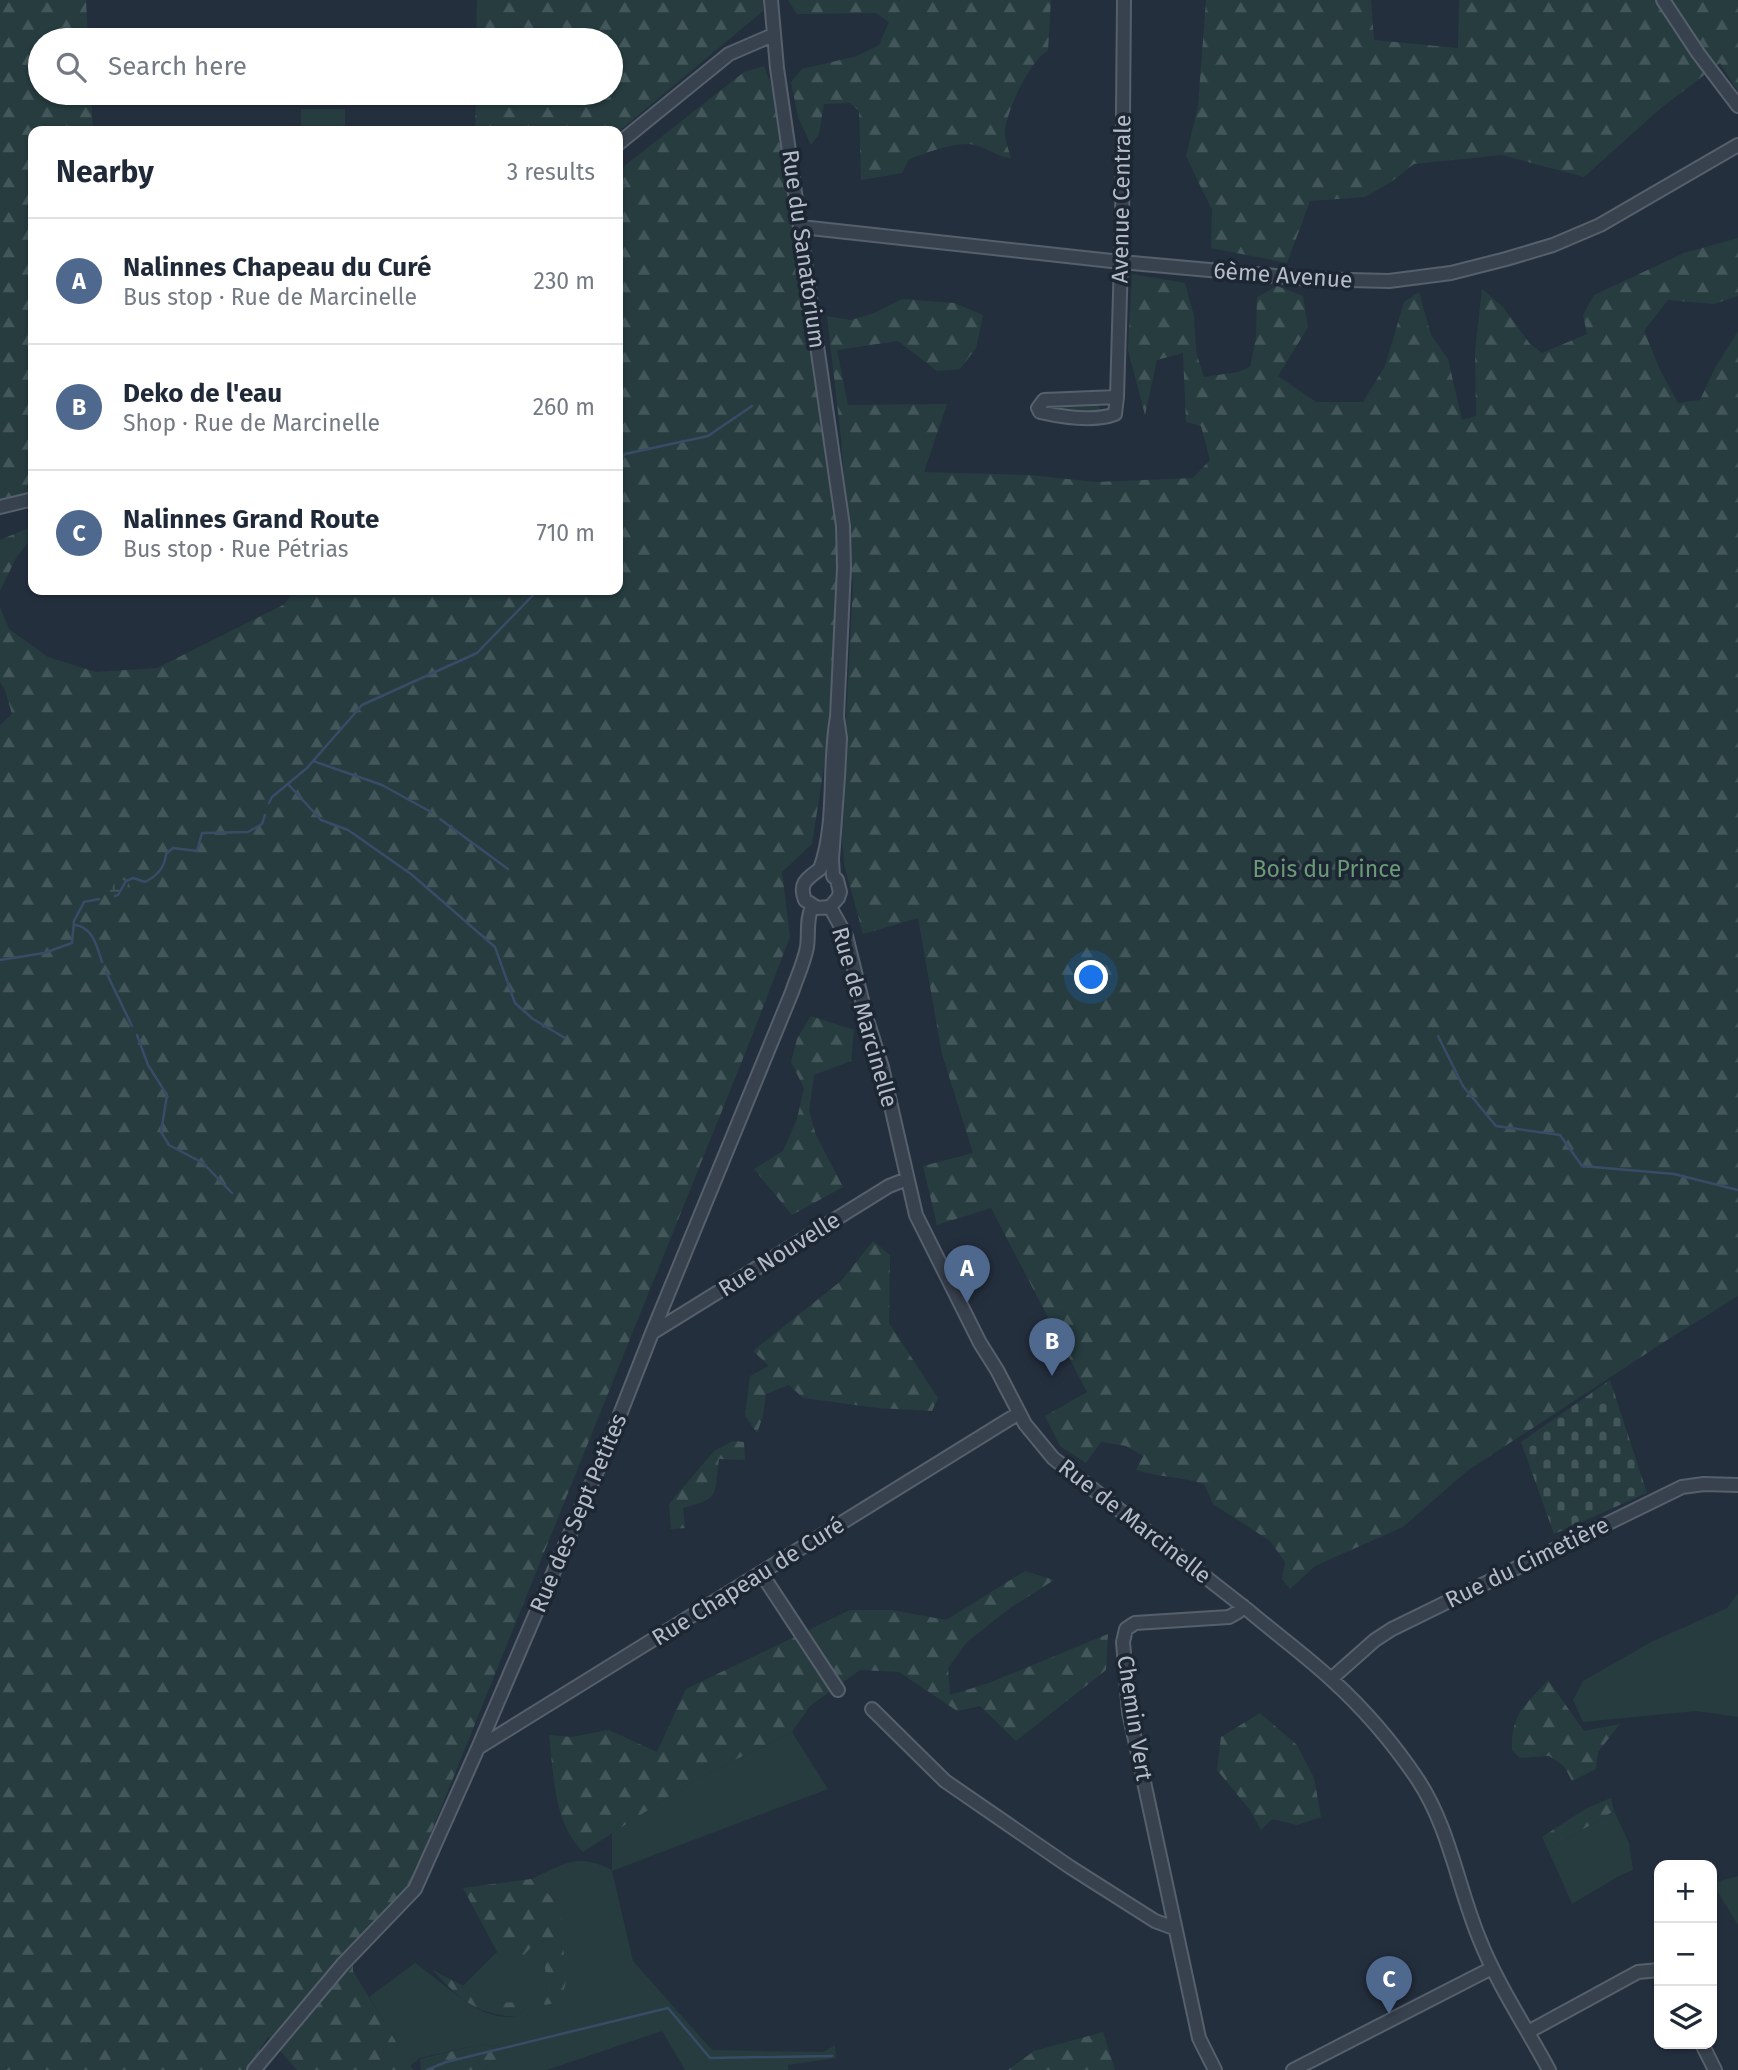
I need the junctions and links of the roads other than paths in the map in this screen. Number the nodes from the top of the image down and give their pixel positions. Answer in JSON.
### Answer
{"nodes":[{"id":1,"x":771,"y":0,"type":"edge"},
{"id":2,"x":1124,"y":0,"type":"edge"},
{"id":3,"x":1663,"y":0,"type":"edge"},
{"id":4,"x":774,"y":35,"type":"junction"},
{"id":5,"x":1738,"y":106,"type":"edge"},
{"id":6,"x":623,"y":140,"type":"edge"},
{"id":7,"x":1738,"y":145,"type":"edge"},
{"id":8,"x":801,"y":227,"type":"junction"},
{"id":9,"x":1121,"y":262,"type":"junction"},
{"id":10,"x":1116,"y":397,"type":"junction"},
{"id":11,"x":840,"y":498,"type":"joint"},
{"id":12,"x":28,"y":500,"type":"edge"},
{"id":13,"x":0,"y":507,"type":"edge"},
{"id":14,"x":837,"y":717,"type":"junction"},
{"id":15,"x":817,"y":872,"type":"junction"},
{"id":16,"x":833,"y":876,"type":"junction"},
{"id":17,"x":830,"y":906,"type":"junction"},
{"id":18,"x":812,"y":907,"type":"junction"},
{"id":19,"x":907,"y":1179,"type":"junction"},
{"id":20,"x":652,"y":1332,"type":"junction"},
{"id":21,"x":1019,"y":1413,"type":"junction"},
{"id":22,"x":1738,"y":1485,"type":"edge"},
{"id":23,"x":761,"y":1573,"type":"junction"},
{"id":24,"x":1242,"y":1605,"type":"junction"},
{"id":25,"x":1331,"y":1679,"type":"junction"},
{"id":26,"x":838,"y":1690,"type":"dead end"},
{"id":27,"x":872,"y":1709,"type":"dead end"},
{"id":28,"x":478,"y":1748,"type":"junction"},
{"id":29,"x":1174,"y":1928,"type":"junction"},
{"id":30,"x":1492,"y":1968,"type":"junction"},
{"id":31,"x":1654,"y":1970,"type":"edge"},
{"id":32,"x":1528,"y":2032,"type":"junction"},
{"id":33,"x":1704,"y":2049,"type":"edge"},
{"id":34,"x":254,"y":2070,"type":"edge"},
{"id":35,"x":1215,"y":2070,"type":"edge"},
{"id":36,"x":1293,"y":2070,"type":"edge"},
{"id":37,"x":1549,"y":2070,"type":"edge"},
{"id":38,"x":1715,"y":2070,"type":"edge"}],
"edges":[{"from":1,"to":4,"type":"street","name":"Rue du Sanatorium"},
{"from":2,"to":9,"type":"street","name":"Avenue Centrale"},
{"from":3,"to":5,"type":"street"},
{"from":4,"to":6,"type":"street"},
{"from":4,"to":8,"type":"street","name":"Rue du Sanatorium"},
{"from":7,"to":9,"type":"street","name":"6ème Avenue"},
{"from":8,"to":9,"type":"street","name":"6ème Avenue"},
{"from":8,"to":11,"type":"street","name":"Rue du Sanatorium"},
{"from":9,"to":10,"type":"street","name":"Avenue Centrale"},
{"from":10,"to":10,"type":"street"},
{"from":11,"to":14,"type":"street","name":"Rue de Marcinelle"},
{"from":12,"to":13,"type":"street"},
{"from":14,"to":15,"type":"street","name":"Rue de Marcinelle"},
{"from":14,"to":16,"type":"street","name":"Rue de Marcinelle"},
{"from":15,"to":16,"type":"street"},
{"from":15,"to":18,"type":"street","name":"Rue de Marcinelle"},
{"from":16,"to":17,"type":"street","name":"Rue de Marcinelle"},
{"from":17,"to":18,"type":"street","name":"Rue de Marcinelle"},
{"from":17,"to":19,"type":"street","name":"Rue de Marcinelle"},
{"from":18,"to":20,"type":"street","name":"Rue des Sept Petites"},
{"from":19,"to":20,"type":"street","name":"Rue Nouvelle"},
{"from":19,"to":21,"type":"street","name":"Rue de Marcinelle"},
{"from":20,"to":28,"type":"street","name":"Rue des Sept Petites"},
{"from":21,"to":23,"type":"street","name":"Rue Chapeau de Curé"},
{"from":21,"to":24,"type":"street","name":"Rue de Marcinelle"},
{"from":22,"to":25,"type":"street","name":"Rue du Cimetière"},
{"from":23,"to":26,"type":"street"},
{"from":23,"to":28,"type":"street","name":"Rue Chapeau de Curé"},
{"from":24,"to":25,"type":"street","name":"Rue de Marcinelle"},
{"from":24,"to":29,"type":"street","name":"Chemin Vert"},
{"from":25,"to":30,"type":"street","name":"Rue de Marcinelle"},
{"from":27,"to":29,"type":"street"},
{"from":28,"to":34,"type":"street","name":"Rue des Sept Petites"},
{"from":29,"to":35,"type":"street","name":"Chemin Vert"},
{"from":30,"to":32,"type":"street","name":"Rue de Marcinelle"},
{"from":30,"to":36,"type":"street"},
{"from":31,"to":32,"type":"street"},
{"from":32,"to":37,"type":"street","name":"Rue de Marcinelle"},
{"from":33,"to":38,"type":"street"}]}
